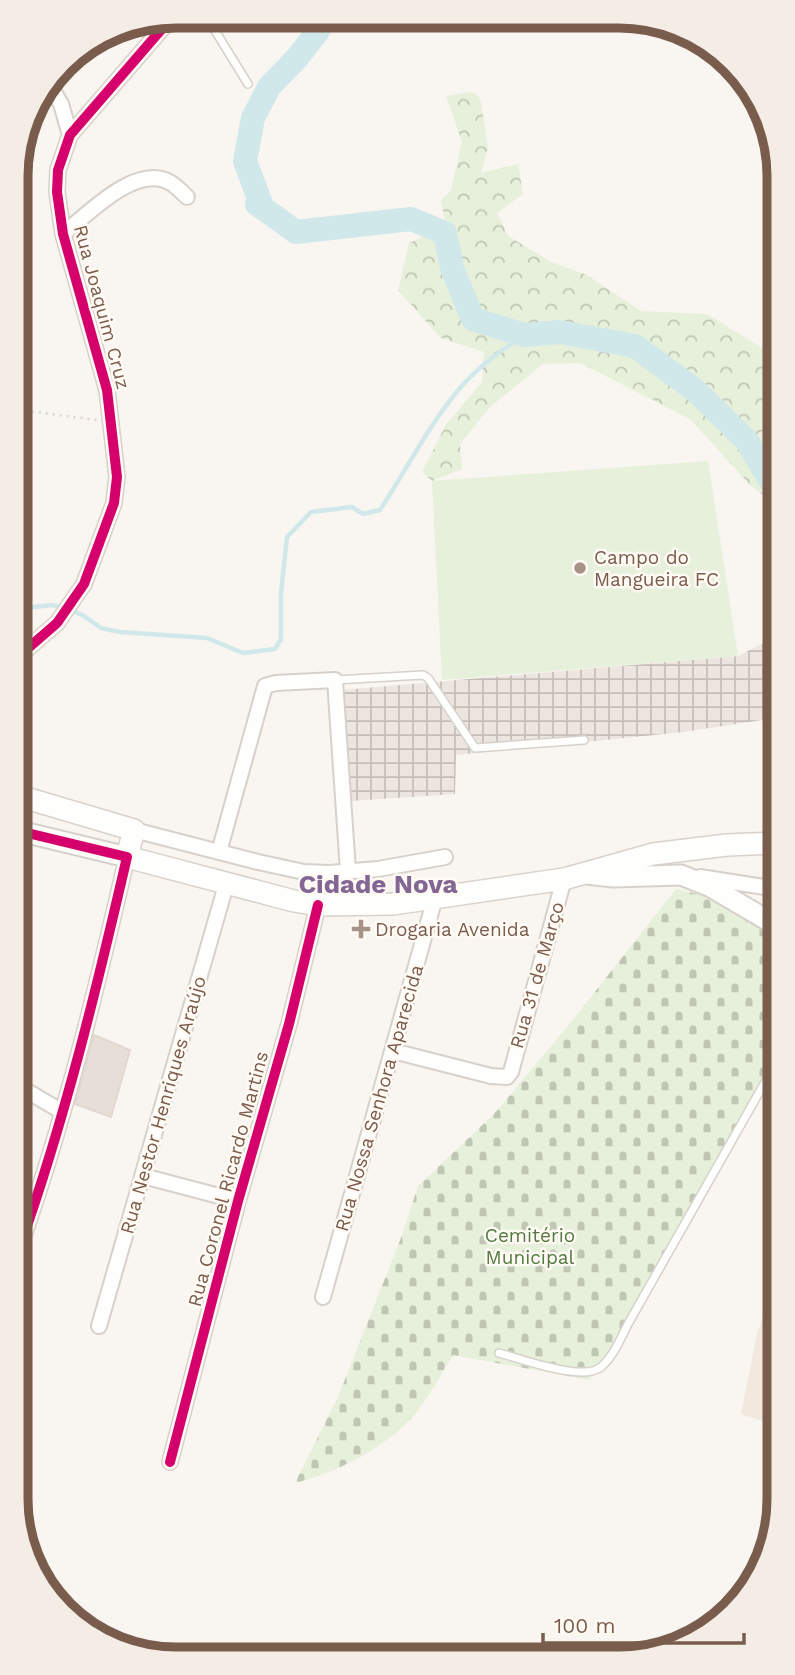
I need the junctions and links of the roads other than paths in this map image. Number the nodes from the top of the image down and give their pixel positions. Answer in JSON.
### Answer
{"nodes":[{"id":1,"x":213,"y":28,"type":"edge"},
{"id":2,"x":163,"y":29,"type":"edge"},
{"id":3,"x":248,"y":84,"type":"dead end"},
{"id":4,"x":54,"y":93,"type":"edge"},
{"id":5,"x":70,"y":135,"type":"junction"},
{"id":6,"x":187,"y":197,"type":"dead end"},
{"id":7,"x":64,"y":234,"type":"junction"},
{"id":8,"x":28,"y":648,"type":"edge"},
{"id":9,"x":335,"y":680,"type":"junction"},
{"id":10,"x":584,"y":740,"type":"dead end"},
{"id":11,"x":28,"y":799,"type":"edge"},
{"id":12,"x":134,"y":830,"type":"junction"},
{"id":13,"x":28,"y":833,"type":"edge"},
{"id":14,"x":767,"y":843,"type":"edge"},
{"id":15,"x":219,"y":852,"type":"junction"},
{"id":16,"x":127,"y":857,"type":"junction"},
{"id":17,"x":445,"y":857,"type":"dead end"},
{"id":18,"x":348,"y":871,"type":"junction"},
{"id":19,"x":587,"y":874,"type":"junction"},
{"id":20,"x":681,"y":875,"type":"junction"},
{"id":21,"x":564,"y":879,"type":"junction"},
{"id":22,"x":226,"y":885,"type":"junction"},
{"id":23,"x":767,"y":888,"type":"edge"},
{"id":24,"x":435,"y":898,"type":"junction"},
{"id":25,"x":318,"y":905,"type":"junction"},
{"id":26,"x":767,"y":920,"type":"edge"},
{"id":27,"x":393,"y":1051,"type":"junction"},
{"id":28,"x":767,"y":1079,"type":"edge"},
{"id":29,"x":28,"y":1092,"type":"edge"},
{"id":30,"x":61,"y":1111,"type":"junction"},
{"id":31,"x":143,"y":1176,"type":"junction"},
{"id":32,"x":238,"y":1201,"type":"junction"},
{"id":33,"x":28,"y":1220,"type":"edge"},
{"id":34,"x":323,"y":1297,"type":"dead end"},
{"id":35,"x":99,"y":1326,"type":"dead end"},
{"id":36,"x":499,"y":1353,"type":"dead end"},
{"id":37,"x":170,"y":1462,"type":"dead end"}],
"edges":[{"from":1,"to":3,"type":"lane"},
{"from":2,"to":5,"type":"street","name":"Rua Joaquim Cruz"},
{"from":4,"to":5,"type":"street"},
{"from":5,"to":7,"type":"street","name":"Rua Joaquim Cruz"},
{"from":6,"to":7,"type":"street"},
{"from":7,"to":8,"type":"street","name":"Rua Joaquim Cruz"},
{"from":9,"to":10,"type":"lane"},
{"from":9,"to":15,"type":"street"},
{"from":9,"to":18,"type":"street"},
{"from":11,"to":12,"type":"main road"},
{"from":12,"to":15,"type":"street"},
{"from":12,"to":16,"type":"main road"},
{"from":13,"to":16,"type":"street"},
{"from":14,"to":19,"type":"main road"},
{"from":15,"to":18,"type":"street"},
{"from":16,"to":22,"type":"main road"},
{"from":16,"to":30,"type":"street"},
{"from":17,"to":18,"type":"street"},
{"from":19,"to":20,"type":"street"},
{"from":19,"to":21,"type":"main road"},
{"from":20,"to":23,"type":"street"},
{"from":20,"to":26,"type":"street"},
{"from":21,"to":24,"type":"main road"},
{"from":21,"to":27,"type":"street","name":"Rua 31 de Março"},
{"from":22,"to":25,"type":"main road"},
{"from":22,"to":31,"type":"street","name":"Rua Nestor Henriques Araújo"},
{"from":24,"to":25,"type":"main road"},
{"from":24,"to":27,"type":"street","name":"Rua Nossa Senhora Aparecida"},
{"from":25,"to":32,"type":"street","name":"Rua Coronel Ricardo Martins"},
{"from":27,"to":34,"type":"street","name":"Rua Nossa Senhora Aparecida"},
{"from":28,"to":36,"type":"lane"},
{"from":29,"to":30,"type":"street"},
{"from":30,"to":33,"type":"street"},
{"from":31,"to":32,"type":"street"},
{"from":31,"to":35,"type":"street","name":"Rua Nestor Henriques Araújo"},
{"from":32,"to":37,"type":"street","name":"Rua Coronel Ricardo Martins"}]}
